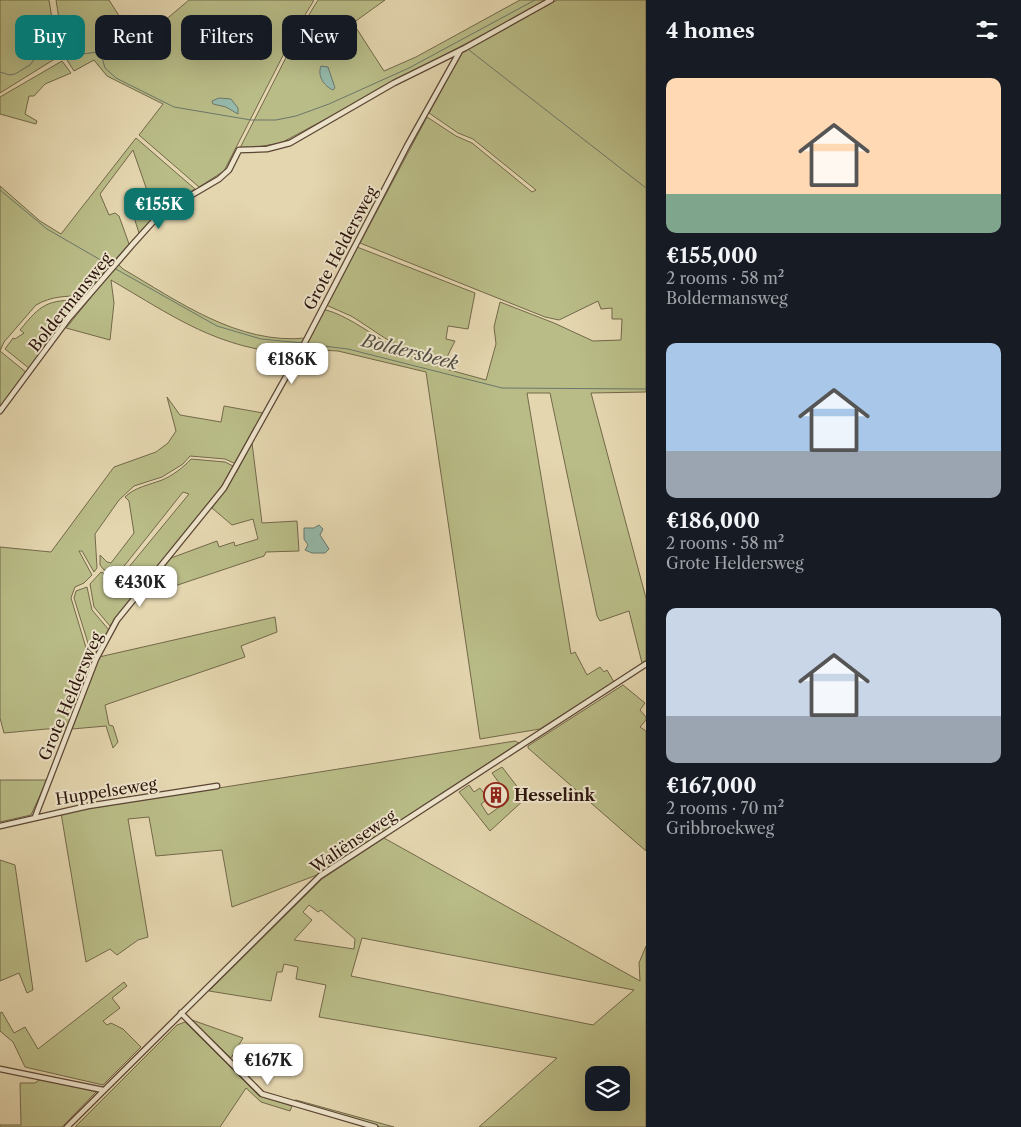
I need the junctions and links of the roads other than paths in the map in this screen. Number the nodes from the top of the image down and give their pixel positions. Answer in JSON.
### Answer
{"nodes":[{"id":1,"x":551,"y":0,"type":"edge"},
{"id":2,"x":460,"y":51,"type":"junction"},
{"id":3,"x":0,"y":411,"type":"edge"},
{"id":4,"x":646,"y":664,"type":"edge"},
{"id":5,"x":217,"y":786,"type":"dead end"},
{"id":6,"x":36,"y":817,"type":"junction"},
{"id":7,"x":0,"y":826,"type":"edge"},
{"id":8,"x":181,"y":1013,"type":"junction"},
{"id":9,"x":0,"y":1068,"type":"edge"},
{"id":10,"x":103,"y":1090,"type":"junction"},
{"id":11,"x":67,"y":1127,"type":"edge"},
{"id":12,"x":375,"y":1127,"type":"edge"}],
"edges":[{"from":1,"to":2,"type":"street","name":"Boldermansweg"},
{"from":2,"to":3,"type":"street","name":"Boldermansweg"},
{"from":2,"to":6,"type":"street","name":"Grote Heldersweg"},
{"from":4,"to":8,"type":"street","name":"Waliënseweg"},
{"from":5,"to":6,"type":"street","name":"Huppelseweg"},
{"from":6,"to":7,"type":"street","name":"Huppelseweg"},
{"from":8,"to":10,"type":"street","name":"Waliënseweg"},
{"from":8,"to":12,"type":"street"},
{"from":9,"to":10,"type":"street"},
{"from":10,"to":11,"type":"street","name":"Waliënseweg"}]}
